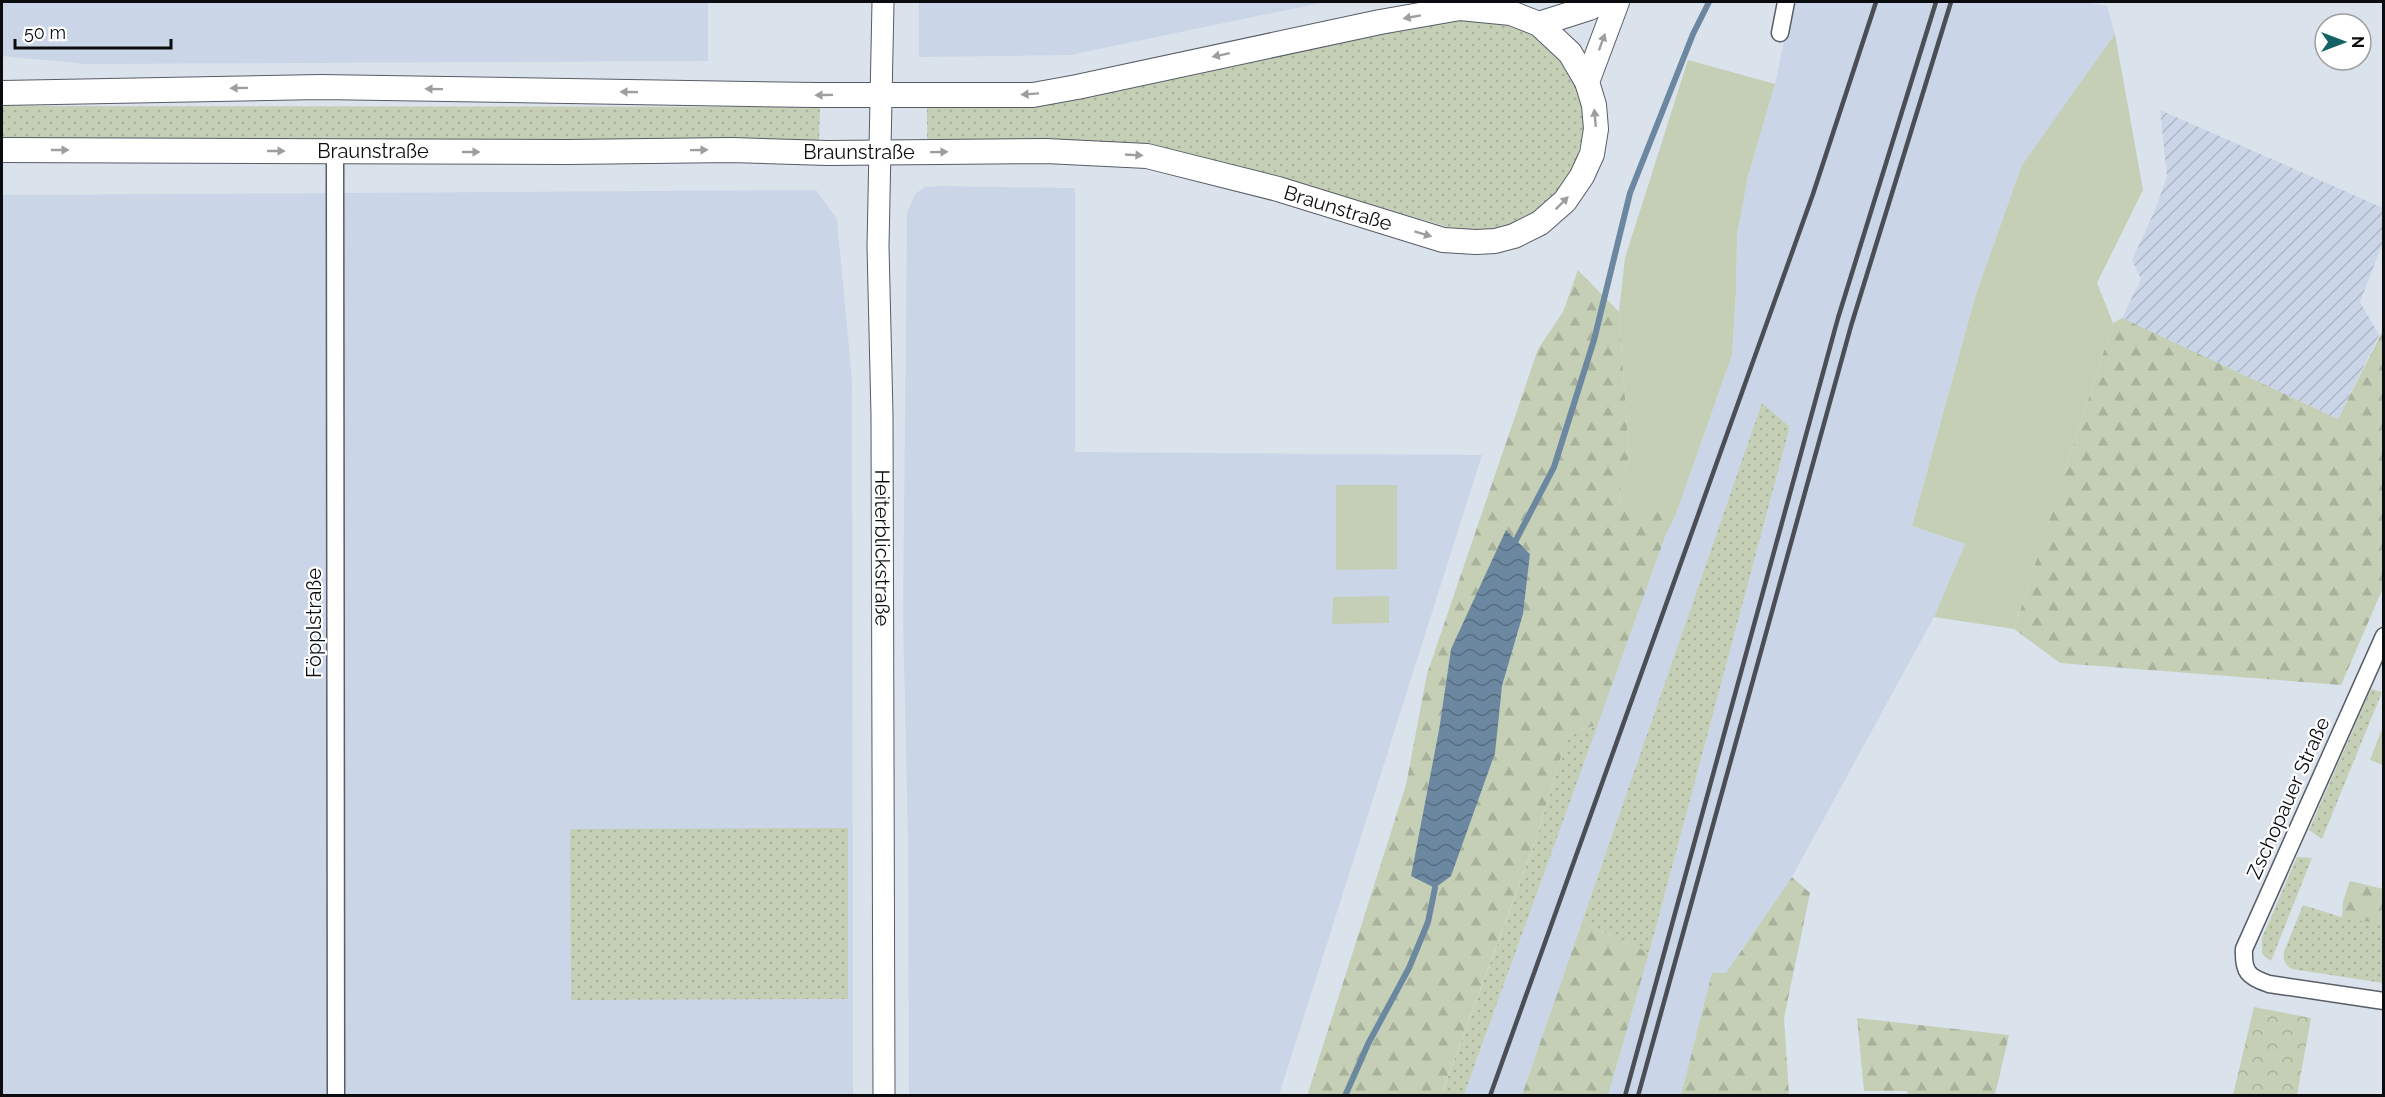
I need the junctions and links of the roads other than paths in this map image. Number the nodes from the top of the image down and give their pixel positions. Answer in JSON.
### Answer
{"nodes":[{"id":1,"x":884,"y":2,"type":"edge"},
{"id":2,"x":1602,"y":2,"type":"edge"},
{"id":3,"x":1617,"y":2,"type":"edge"},
{"id":4,"x":1786,"y":2,"type":"edge"},
{"id":5,"x":1539,"y":24,"type":"junction"},
{"id":6,"x":1780,"y":33,"type":"dead end"},
{"id":7,"x":1587,"y":82,"type":"junction"},
{"id":8,"x":2,"y":93,"type":"edge"},
{"id":9,"x":882,"y":95,"type":"junction"},
{"id":10,"x":2,"y":150,"type":"edge"},
{"id":11,"x":335,"y":151,"type":"junction"},
{"id":12,"x":880,"y":153,"type":"junction"},
{"id":13,"x":2384,"y":636,"type":"edge"},
{"id":14,"x":2384,"y":1001,"type":"edge"},
{"id":15,"x":336,"y":1095,"type":"edge"},
{"id":16,"x":884,"y":1095,"type":"edge"}],
"edges":[{"from":1,"to":9,"type":"street","name":"Heiterblickstraße"},
{"from":2,"to":5,"type":"main road"},
{"from":7,"to":3,"type":"main road","one_way":true},
{"from":4,"to":6,"type":"street"},
{"from":5,"to":7,"type":"main road","name":"Braunstraße"},
{"from":5,"to":9,"type":"main road","name":"Braunstraße","one_way":true},
{"from":12,"to":7,"type":"main road","name":"Braunstraße","one_way":true},
{"from":9,"to":8,"type":"main road","name":"Braunstraße","one_way":true},
{"from":9,"to":12,"type":"street","name":"Heiterblickstraße"},
{"from":10,"to":11,"type":"main road","name":"Braunstraße","one_way":true},
{"from":11,"to":12,"type":"main road","name":"Braunstraße","one_way":true},
{"from":11,"to":15,"type":"street","name":"Föpplstraße"},
{"from":12,"to":16,"type":"street","name":"Heiterblickstraße"},
{"from":13,"to":14,"type":"street","name":"Zschopauer Straße"}]}
